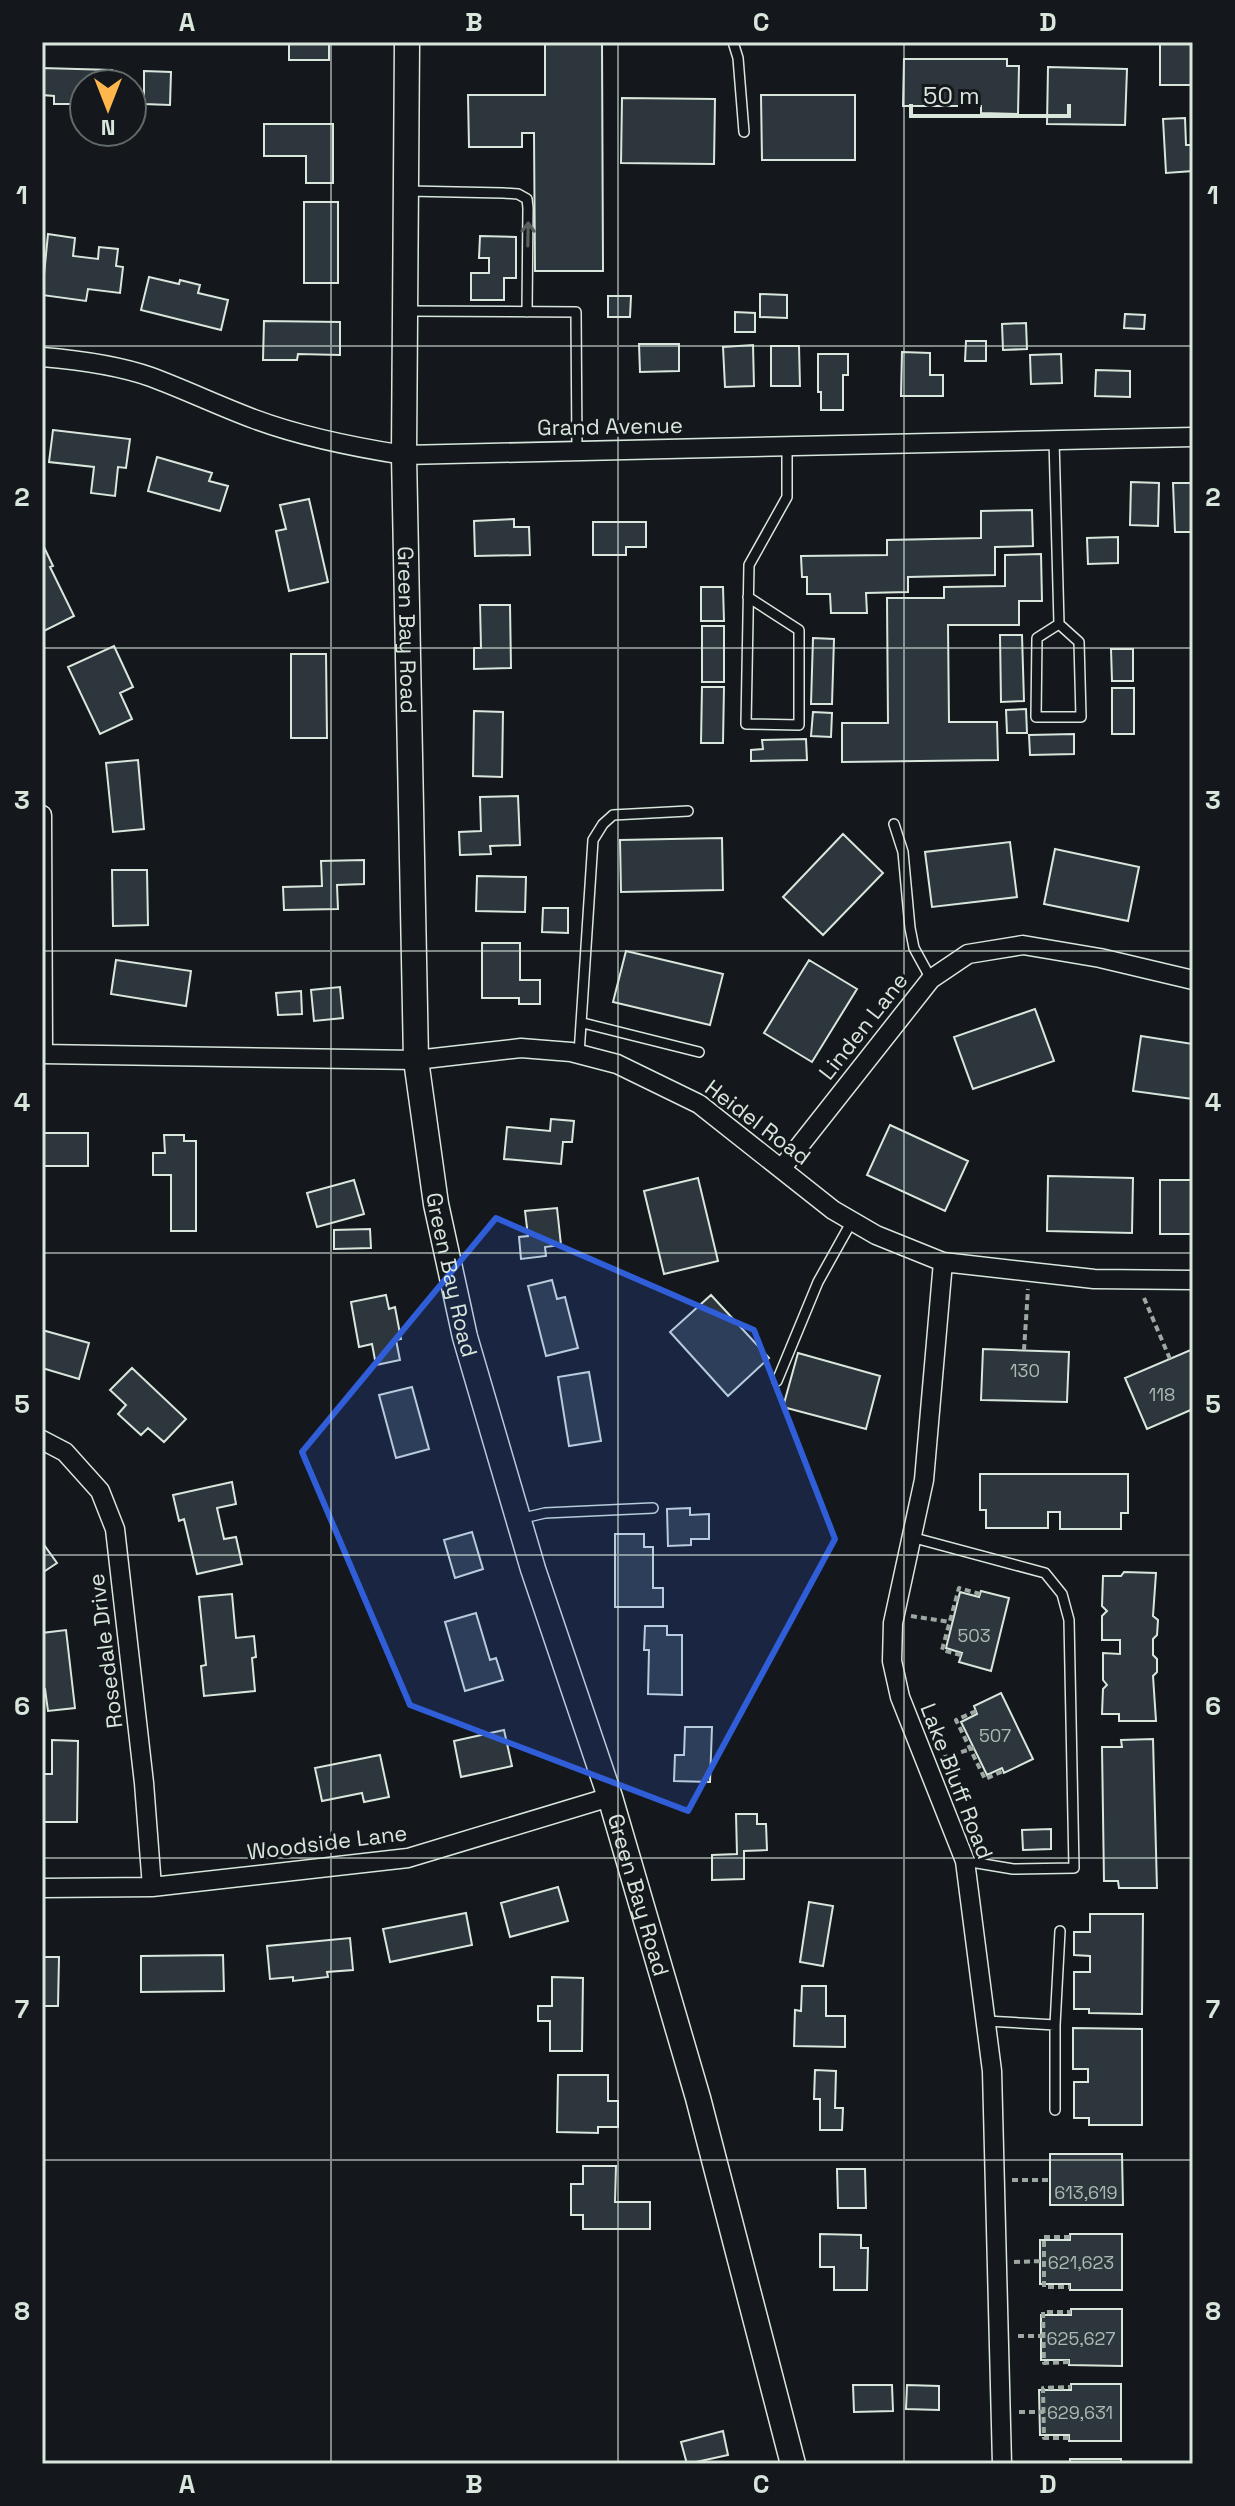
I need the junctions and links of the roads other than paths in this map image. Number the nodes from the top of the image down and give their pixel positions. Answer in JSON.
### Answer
{"nodes":[{"id":1,"x":407,"y":42,"type":"edge"},
{"id":2,"x":733,"y":42,"type":"edge"},
{"id":3,"x":744,"y":132,"type":"dead end"},
{"id":4,"x":405,"y":191,"type":"junction"},
{"id":5,"x":405,"y":311,"type":"junction"},
{"id":6,"x":527,"y":312,"type":"junction"},
{"id":7,"x":42,"y":357,"type":"edge"},
{"id":8,"x":1193,"y":437,"type":"edge"},
{"id":9,"x":1054,"y":440,"type":"junction"},
{"id":10,"x":787,"y":446,"type":"junction"},
{"id":11,"x":577,"y":451,"type":"junction"},
{"id":12,"x":404,"y":455,"type":"junction"},
{"id":13,"x":748,"y":597,"type":"junction"},
{"id":14,"x":1059,"y":624,"type":"junction"},
{"id":15,"x":688,"y":811,"type":"dead end"},
{"id":16,"x":42,"y":815,"type":"edge"},
{"id":17,"x":894,"y":824,"type":"dead end"},
{"id":18,"x":931,"y":979,"type":"junction"},
{"id":19,"x":1193,"y":980,"type":"edge"},
{"id":20,"x":583,"y":1023,"type":"junction"},
{"id":21,"x":699,"y":1052,"type":"dead end"},
{"id":22,"x":43,"y":1054,"type":"edge"},
{"id":23,"x":579,"y":1054,"type":"junction"},
{"id":24,"x":416,"y":1060,"type":"junction"},
{"id":25,"x":782,"y":1168,"type":"junction"},
{"id":26,"x":852,"y":1221,"type":"junction"},
{"id":27,"x":943,"y":1262,"type":"junction"},
{"id":28,"x":1193,"y":1280,"type":"edge"},
{"id":29,"x":777,"y":1381,"type":"dead end"},
{"id":30,"x":42,"y":1440,"type":"edge"},
{"id":31,"x":653,"y":1508,"type":"dead end"},
{"id":32,"x":519,"y":1519,"type":"junction"},
{"id":33,"x":911,"y":1537,"type":"junction"},
{"id":34,"x":610,"y":1797,"type":"junction"},
{"id":35,"x":965,"y":1861,"type":"junction"},
{"id":36,"x":152,"y":1887,"type":"junction"},
{"id":37,"x":42,"y":1888,"type":"edge"},
{"id":38,"x":1060,"y":1931,"type":"dead end"},
{"id":39,"x":986,"y":2021,"type":"junction"},
{"id":40,"x":1055,"y":2025,"type":"junction"},
{"id":41,"x":1055,"y":2110,"type":"dead end"},
{"id":42,"x":793,"y":2464,"type":"edge"},
{"id":43,"x":1002,"y":2464,"type":"edge"}],
"edges":[{"from":1,"to":4,"type":"street","name":"Green Bay Road"},
{"from":2,"to":3,"type":"lane"},
{"from":4,"to":5,"type":"street","name":"Green Bay Road"},
{"from":6,"to":4,"type":"lane","one_way":true},
{"from":5,"to":6,"type":"lane"},
{"from":5,"to":12,"type":"street","name":"Green Bay Road"},
{"from":6,"to":11,"type":"lane"},
{"from":7,"to":12,"type":"street","name":"Grand Avenue"},
{"from":8,"to":9,"type":"street","name":"Grand Avenue"},
{"from":9,"to":10,"type":"street","name":"Grand Avenue"},
{"from":9,"to":14,"type":"lane"},
{"from":10,"to":11,"type":"street","name":"Grand Avenue"},
{"from":10,"to":13,"type":"lane"},
{"from":11,"to":12,"type":"street","name":"Grand Avenue"},
{"from":12,"to":24,"type":"street","name":"Green Bay Road"},
{"from":13,"to":13,"type":"lane"},
{"from":14,"to":14,"type":"lane"},
{"from":15,"to":20,"type":"lane"},
{"from":16,"to":22,"type":"street"},
{"from":17,"to":18,"type":"lane"},
{"from":18,"to":19,"type":"street","name":"Linden Lane"},
{"from":18,"to":25,"type":"street","name":"Linden Lane"},
{"from":20,"to":21,"type":"lane"},
{"from":20,"to":23,"type":"lane"},
{"from":22,"to":24,"type":"street","name":"Heidel Road"},
{"from":23,"to":24,"type":"street","name":"Heidel Road"},
{"from":23,"to":25,"type":"street","name":"Heidel Road"},
{"from":24,"to":32,"type":"street","name":"Green Bay Road"},
{"from":25,"to":26,"type":"street","name":"Heidel Road"},
{"from":26,"to":27,"type":"street","name":"Heidel Road"},
{"from":26,"to":29,"type":"lane"},
{"from":27,"to":28,"type":"street","name":"Heidel Road"},
{"from":27,"to":33,"type":"street","name":"Lake Bluff Road"},
{"from":30,"to":36,"type":"street","name":"Rosedale Drive"},
{"from":31,"to":32,"type":"lane"},
{"from":32,"to":34,"type":"street","name":"Green Bay Road"},
{"from":33,"to":35,"type":"street","name":"Lake Bluff Road"},
{"from":33,"to":35,"type":"lane"},
{"from":34,"to":36,"type":"street","name":"Woodside Lane"},
{"from":34,"to":42,"type":"street","name":"Green Bay Road"},
{"from":35,"to":39,"type":"street","name":"Lake Bluff Road"},
{"from":36,"to":37,"type":"street","name":"Woodside Lane"},
{"from":38,"to":40,"type":"lane"},
{"from":39,"to":40,"type":"lane"},
{"from":39,"to":43,"type":"street","name":"Lake Bluff Road"},
{"from":40,"to":41,"type":"lane"}]}
